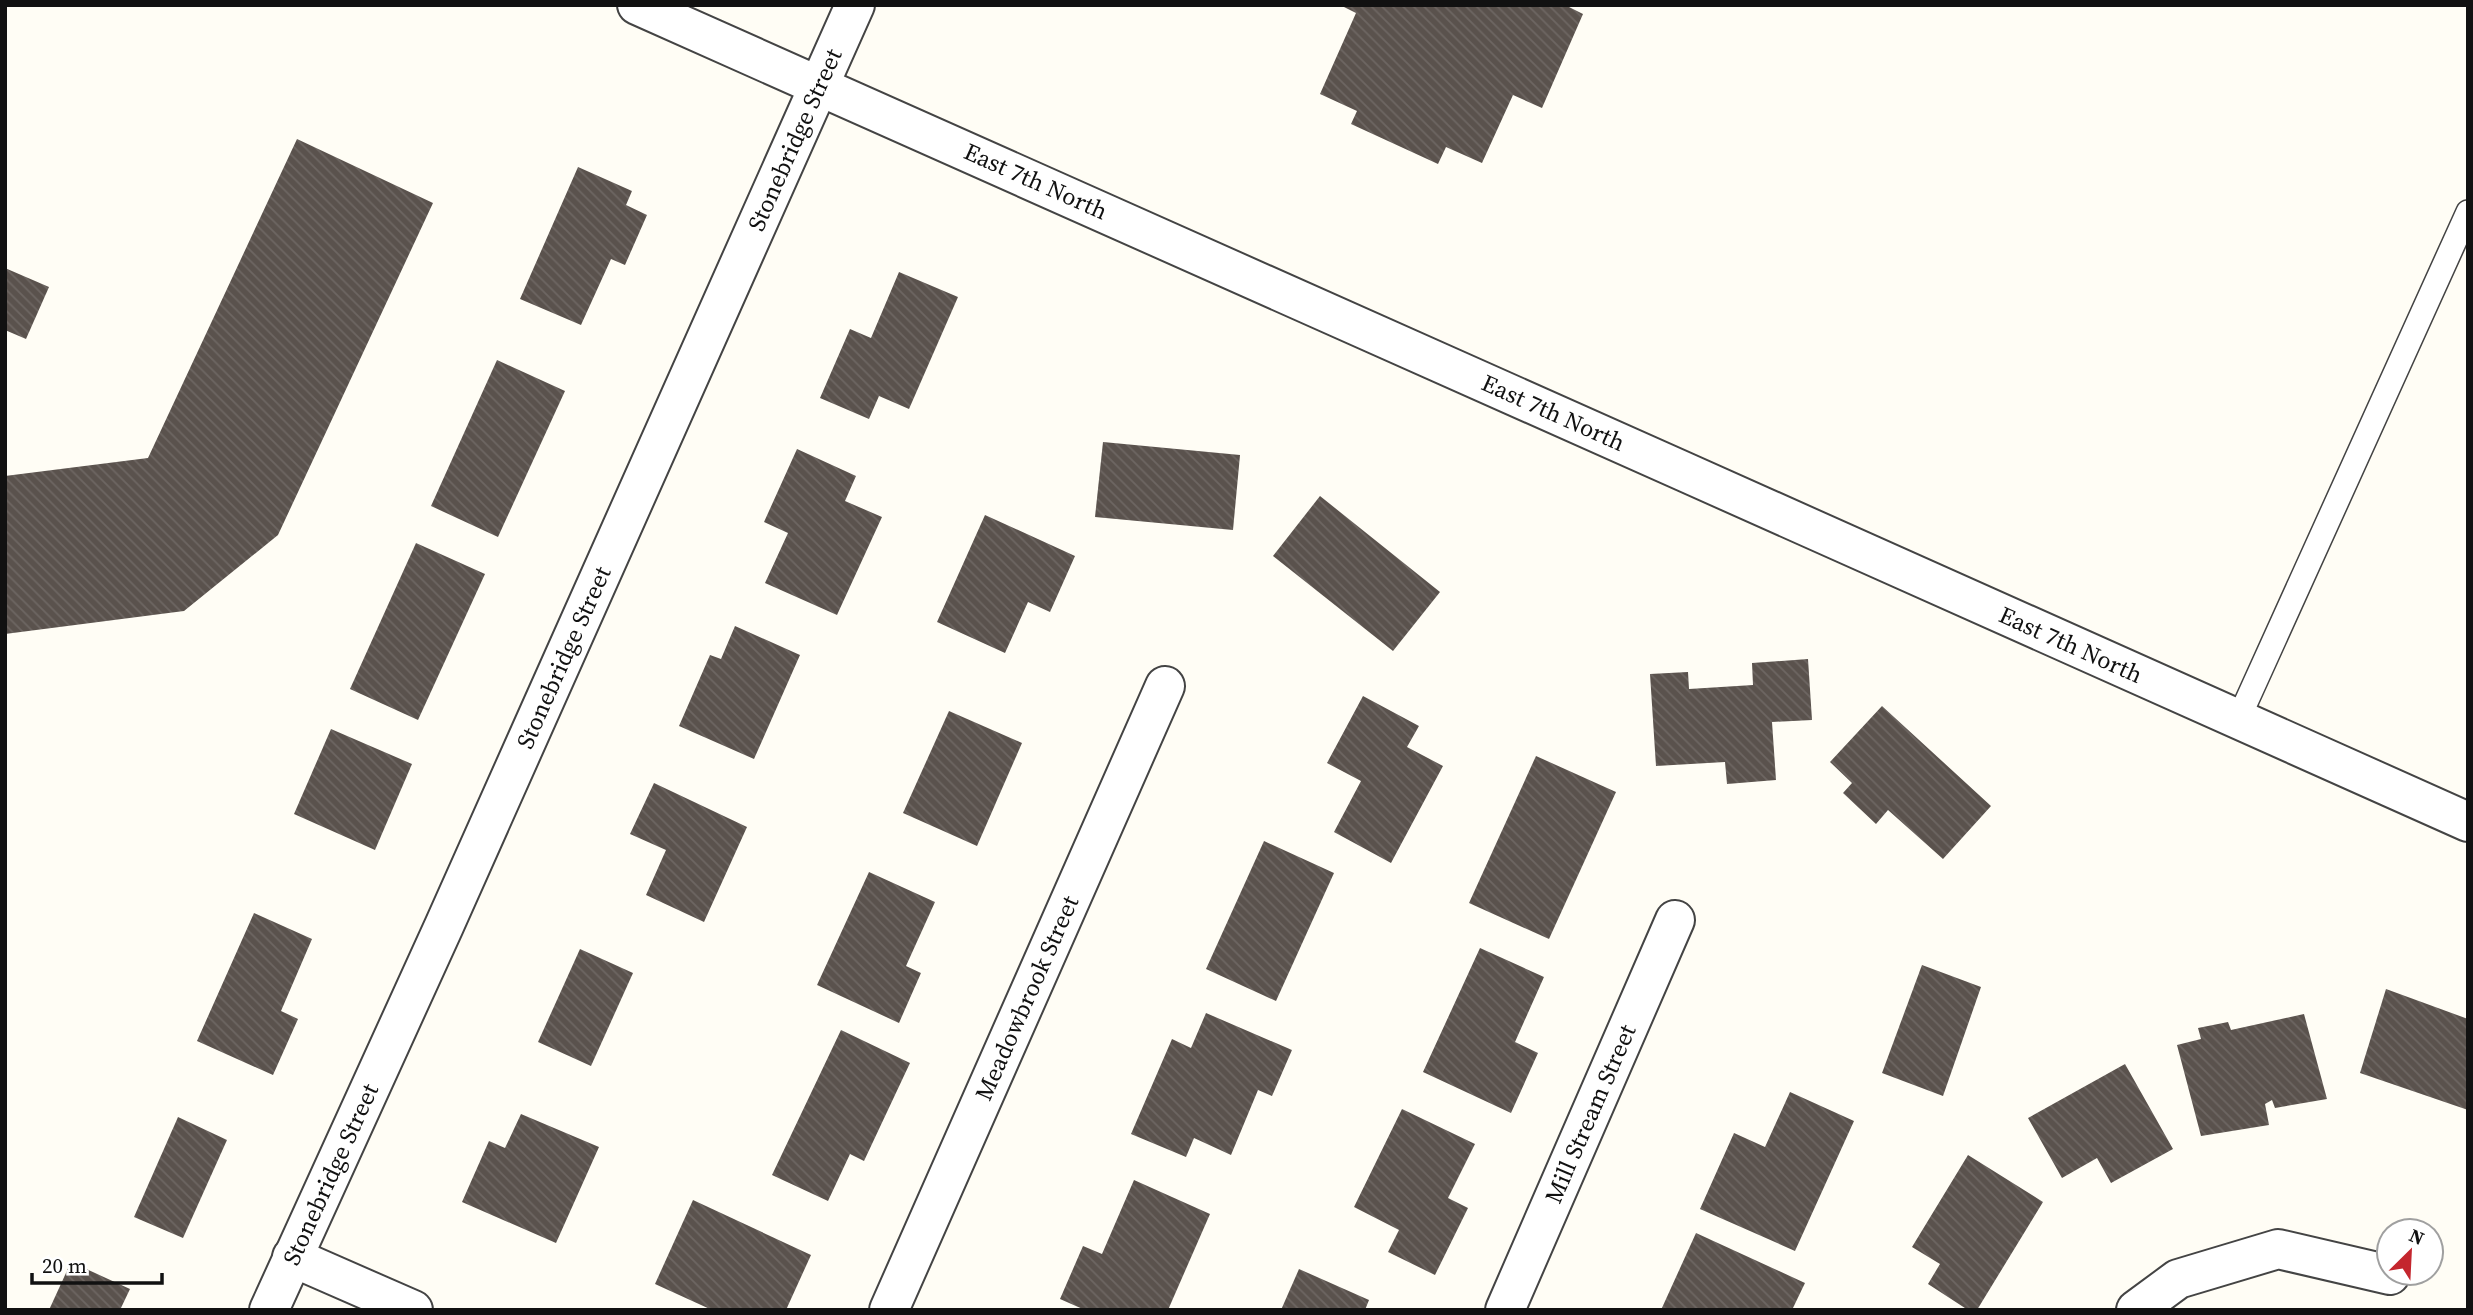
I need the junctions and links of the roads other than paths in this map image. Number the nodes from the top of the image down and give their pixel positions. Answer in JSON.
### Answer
{"nodes":[{"id":1,"x":637,"y":5,"type":"edge"},
{"id":2,"x":855,"y":5,"type":"edge"},
{"id":3,"x":820,"y":85,"type":"junction"},
{"id":4,"x":2468,"y":212,"type":"edge"},
{"id":5,"x":1164,"y":686,"type":"dead end"},
{"id":6,"x":2238,"y":720,"type":"junction"},
{"id":7,"x":2468,"y":822,"type":"edge"},
{"id":8,"x":1675,"y":920,"type":"dead end"},
{"id":9,"x":292,"y":1257,"type":"junction"},
{"id":10,"x":2375,"y":1272,"type":"edge"},
{"id":11,"x":269,"y":1310,"type":"edge"},
{"id":12,"x":413,"y":1310,"type":"edge"},
{"id":13,"x":889,"y":1310,"type":"edge"},
{"id":14,"x":1505,"y":1310,"type":"edge"},
{"id":15,"x":2136,"y":1310,"type":"edge"}],
"edges":[{"from":1,"to":3,"type":"street","name":"East 7th North"},
{"from":2,"to":3,"type":"street","name":"Stonebridge Street"},
{"from":3,"to":6,"type":"street","name":"East 7th North"},
{"from":3,"to":9,"type":"street","name":"Stonebridge Street"},
{"from":4,"to":6,"type":"lane"},
{"from":5,"to":13,"type":"street","name":"Meadowbrook Street"},
{"from":6,"to":7,"type":"street","name":"East 7th North"},
{"from":8,"to":14,"type":"street","name":"Mill Stream Street"},
{"from":9,"to":11,"type":"street","name":"Stonebridge Street"},
{"from":9,"to":12,"type":"street"},
{"from":10,"to":15,"type":"street"}]}
